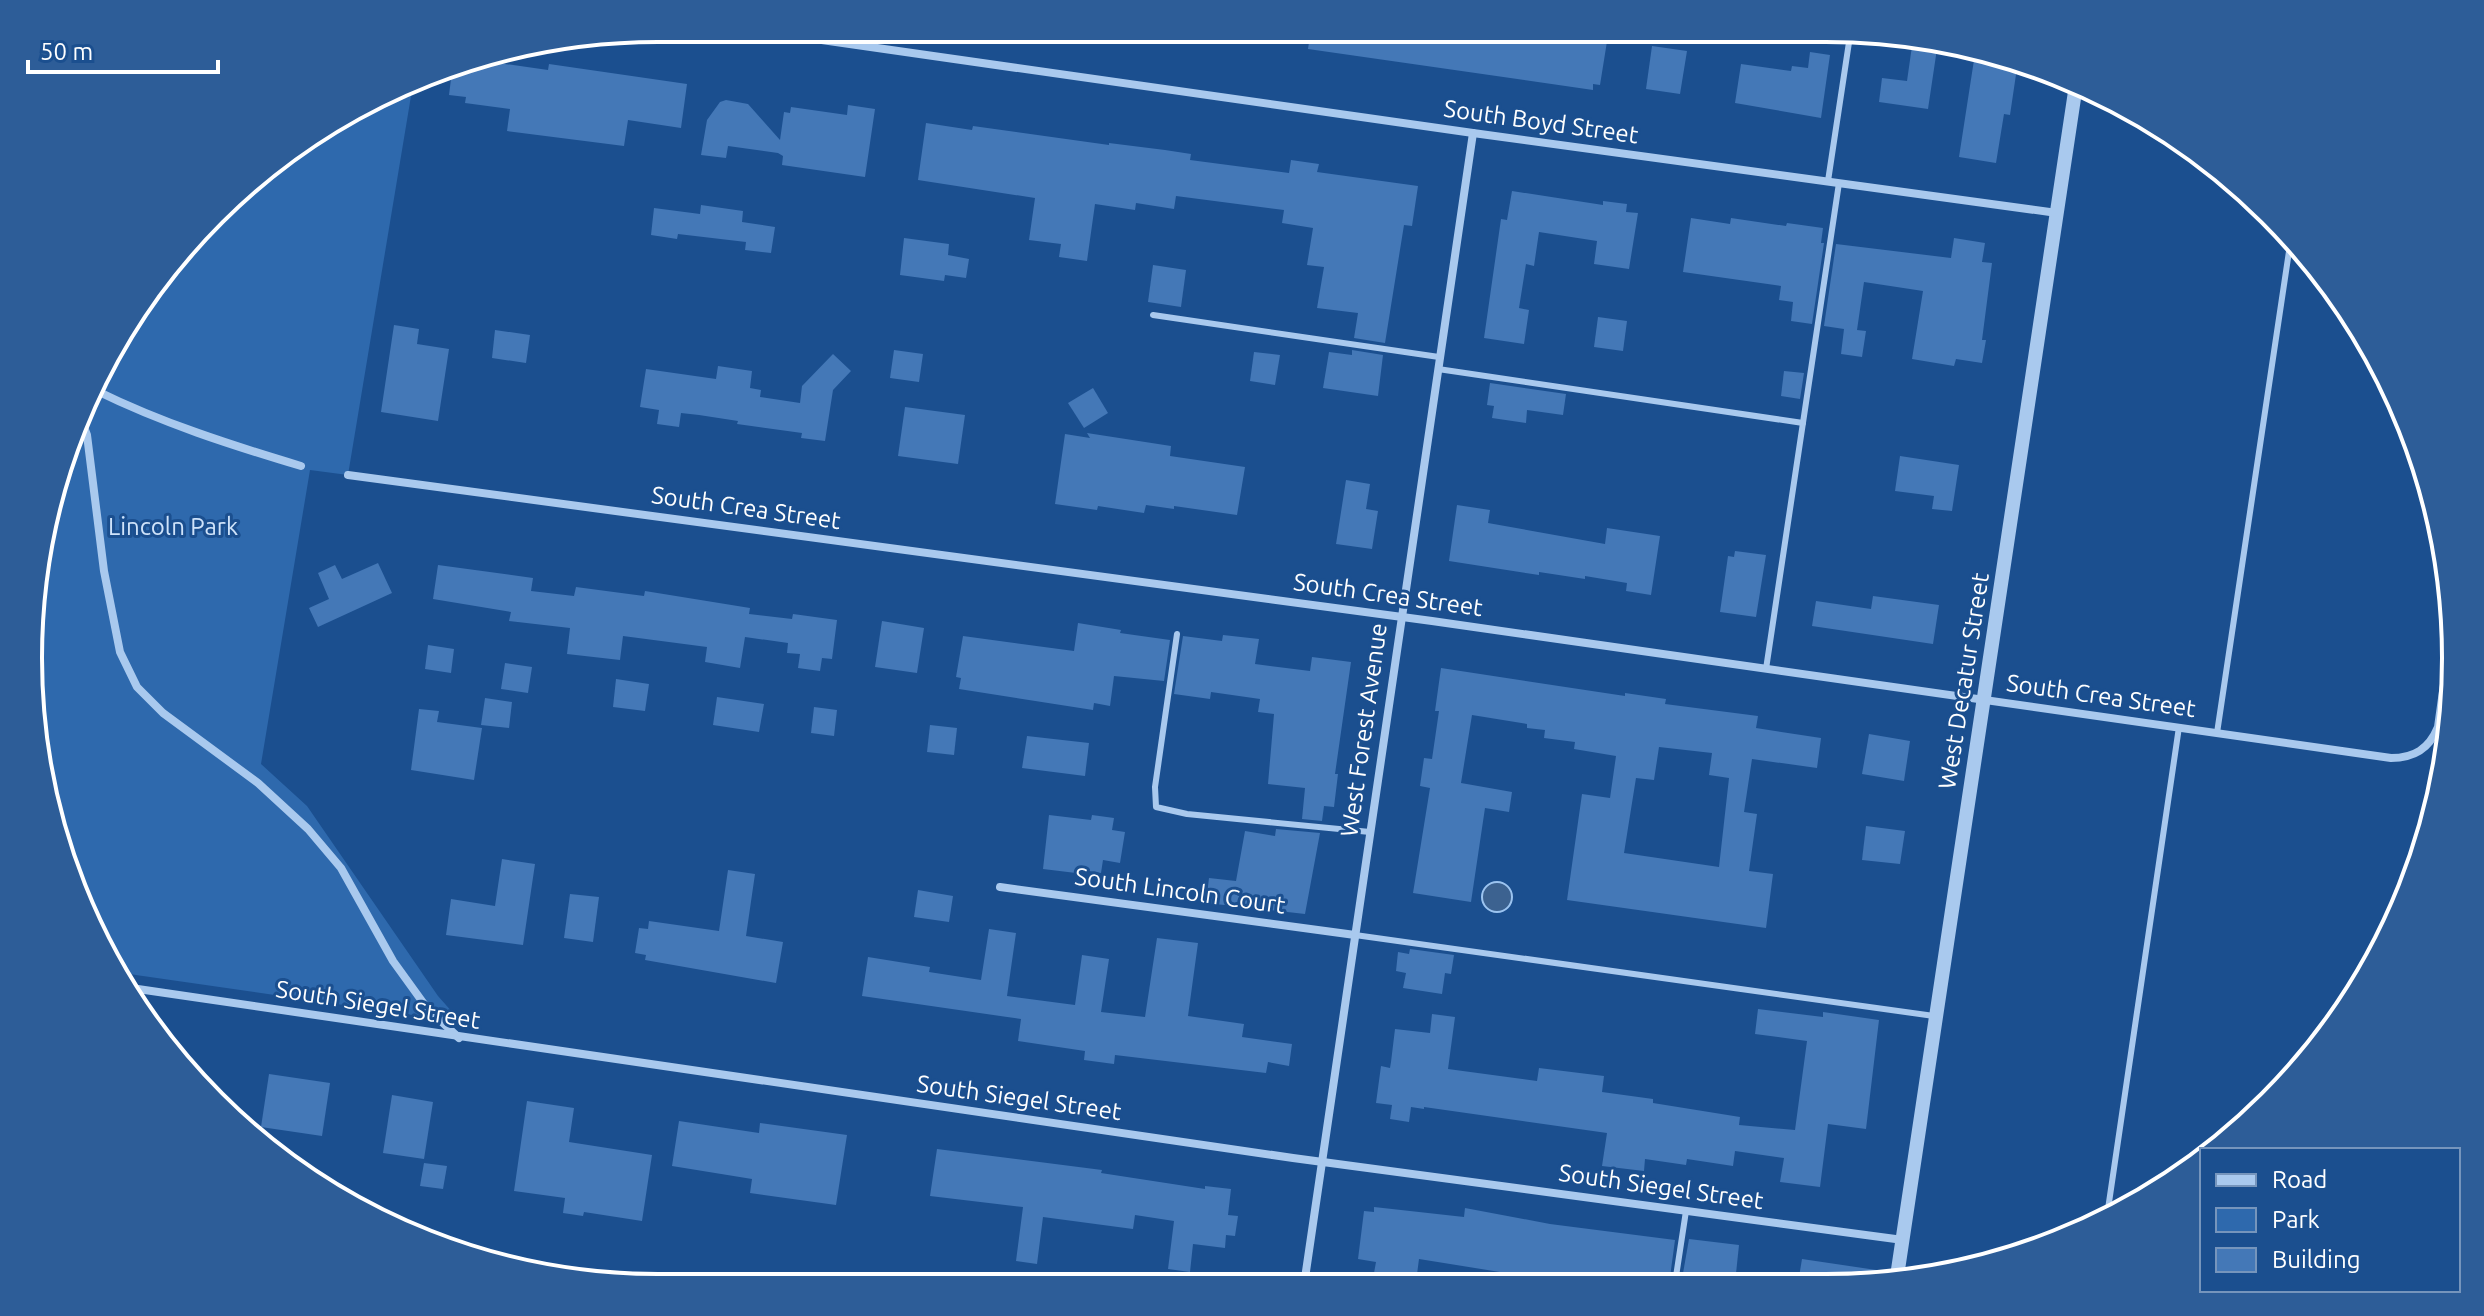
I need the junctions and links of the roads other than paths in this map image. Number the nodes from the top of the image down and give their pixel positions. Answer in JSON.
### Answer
{"nodes":[{"id":1,"x":838,"y":42,"type":"edge"},
{"id":2,"x":1849,"y":43,"type":"edge"},
{"id":3,"x":2075,"y":95,"type":"edge"},
{"id":4,"x":1473,"y":133,"type":"junction"},
{"id":5,"x":1828,"y":181,"type":"junction"},
{"id":6,"x":1839,"y":183,"type":"junction"},
{"id":7,"x":2057,"y":213,"type":"junction"},
{"id":8,"x":2289,"y":252,"type":"edge"},
{"id":9,"x":1153,"y":315,"type":"dead end"},
{"id":10,"x":1439,"y":357,"type":"junction"},
{"id":11,"x":1438,"y":369,"type":"junction"},
{"id":12,"x":103,"y":393,"type":"edge"},
{"id":13,"x":1803,"y":423,"type":"junction"},
{"id":14,"x":86,"y":431,"type":"edge"},
{"id":15,"x":301,"y":466,"type":"dead end"},
{"id":16,"x":348,"y":475,"type":"dead end"},
{"id":17,"x":1401,"y":617,"type":"junction"},
{"id":18,"x":1177,"y":634,"type":"dead end"},
{"id":19,"x":1766,"y":669,"type":"junction"},
{"id":20,"x":1984,"y":699,"type":"junction"},
{"id":21,"x":2438,"y":724,"type":"edge"},
{"id":22,"x":2179,"y":727,"type":"junction"},
{"id":23,"x":2217,"y":733,"type":"junction"},
{"id":24,"x":1370,"y":832,"type":"junction"},
{"id":25,"x":1000,"y":887,"type":"dead end"},
{"id":26,"x":1355,"y":935,"type":"junction"},
{"id":27,"x":139,"y":989,"type":"edge"},
{"id":28,"x":1936,"y":1016,"type":"junction"},
{"id":29,"x":460,"y":1038,"type":"junction"},
{"id":30,"x":1322,"y":1162,"type":"junction"},
{"id":31,"x":2109,"y":1204,"type":"edge"},
{"id":32,"x":1686,"y":1211,"type":"junction"},
{"id":33,"x":1903,"y":1240,"type":"junction"},
{"id":34,"x":1898,"y":1270,"type":"edge"},
{"id":35,"x":1306,"y":1274,"type":"edge"},
{"id":36,"x":1676,"y":1274,"type":"edge"}],
"edges":[{"from":1,"to":4,"type":"street","name":"South Boyd Street"},
{"from":2,"to":5,"type":"lane"},
{"from":3,"to":7,"type":"street","name":"West Decatur Street"},
{"from":4,"to":5,"type":"street","name":"South Boyd Street"},
{"from":4,"to":10,"type":"street","name":"West Forest Avenue"},
{"from":5,"to":6,"type":"street","name":"South Boyd Street"},
{"from":6,"to":7,"type":"street","name":"South Boyd Street"},
{"from":6,"to":13,"type":"lane"},
{"from":7,"to":20,"type":"street","name":"West Decatur Street"},
{"from":8,"to":23,"type":"lane"},
{"from":9,"to":10,"type":"lane"},
{"from":10,"to":11,"type":"street","name":"West Forest Avenue"},
{"from":11,"to":13,"type":"lane"},
{"from":11,"to":17,"type":"street","name":"West Forest Avenue"},
{"from":12,"to":15,"type":"street"},
{"from":13,"to":19,"type":"lane"},
{"from":14,"to":29,"type":"street"},
{"from":16,"to":17,"type":"street","name":"South Crea Street"},
{"from":17,"to":19,"type":"street","name":"South Crea Street"},
{"from":17,"to":24,"type":"street","name":"West Forest Avenue"},
{"from":18,"to":24,"type":"lane"},
{"from":19,"to":20,"type":"street","name":"South Crea Street"},
{"from":20,"to":22,"type":"street","name":"South Crea Street"},
{"from":20,"to":28,"type":"street","name":"West Decatur Street"},
{"from":21,"to":23,"type":"street","name":"South Crea Street"},
{"from":22,"to":23,"type":"street","name":"South Crea Street"},
{"from":22,"to":31,"type":"lane"},
{"from":24,"to":26,"type":"street","name":"West Forest Avenue"},
{"from":25,"to":26,"type":"street","name":"South Lincoln Court"},
{"from":26,"to":28,"type":"lane"},
{"from":26,"to":30,"type":"street","name":"West Forest Avenue"},
{"from":27,"to":29,"type":"street","name":"South Siegel Street"},
{"from":28,"to":33,"type":"street","name":"West Decatur Street"},
{"from":29,"to":30,"type":"street","name":"South Siegel Street"},
{"from":30,"to":32,"type":"street","name":"South Siegel Street"},
{"from":30,"to":35,"type":"street","name":"West Forest Avenue"},
{"from":32,"to":33,"type":"street","name":"South Siegel Street"},
{"from":32,"to":36,"type":"lane"},
{"from":33,"to":34,"type":"street","name":"West Decatur Street"}]}
